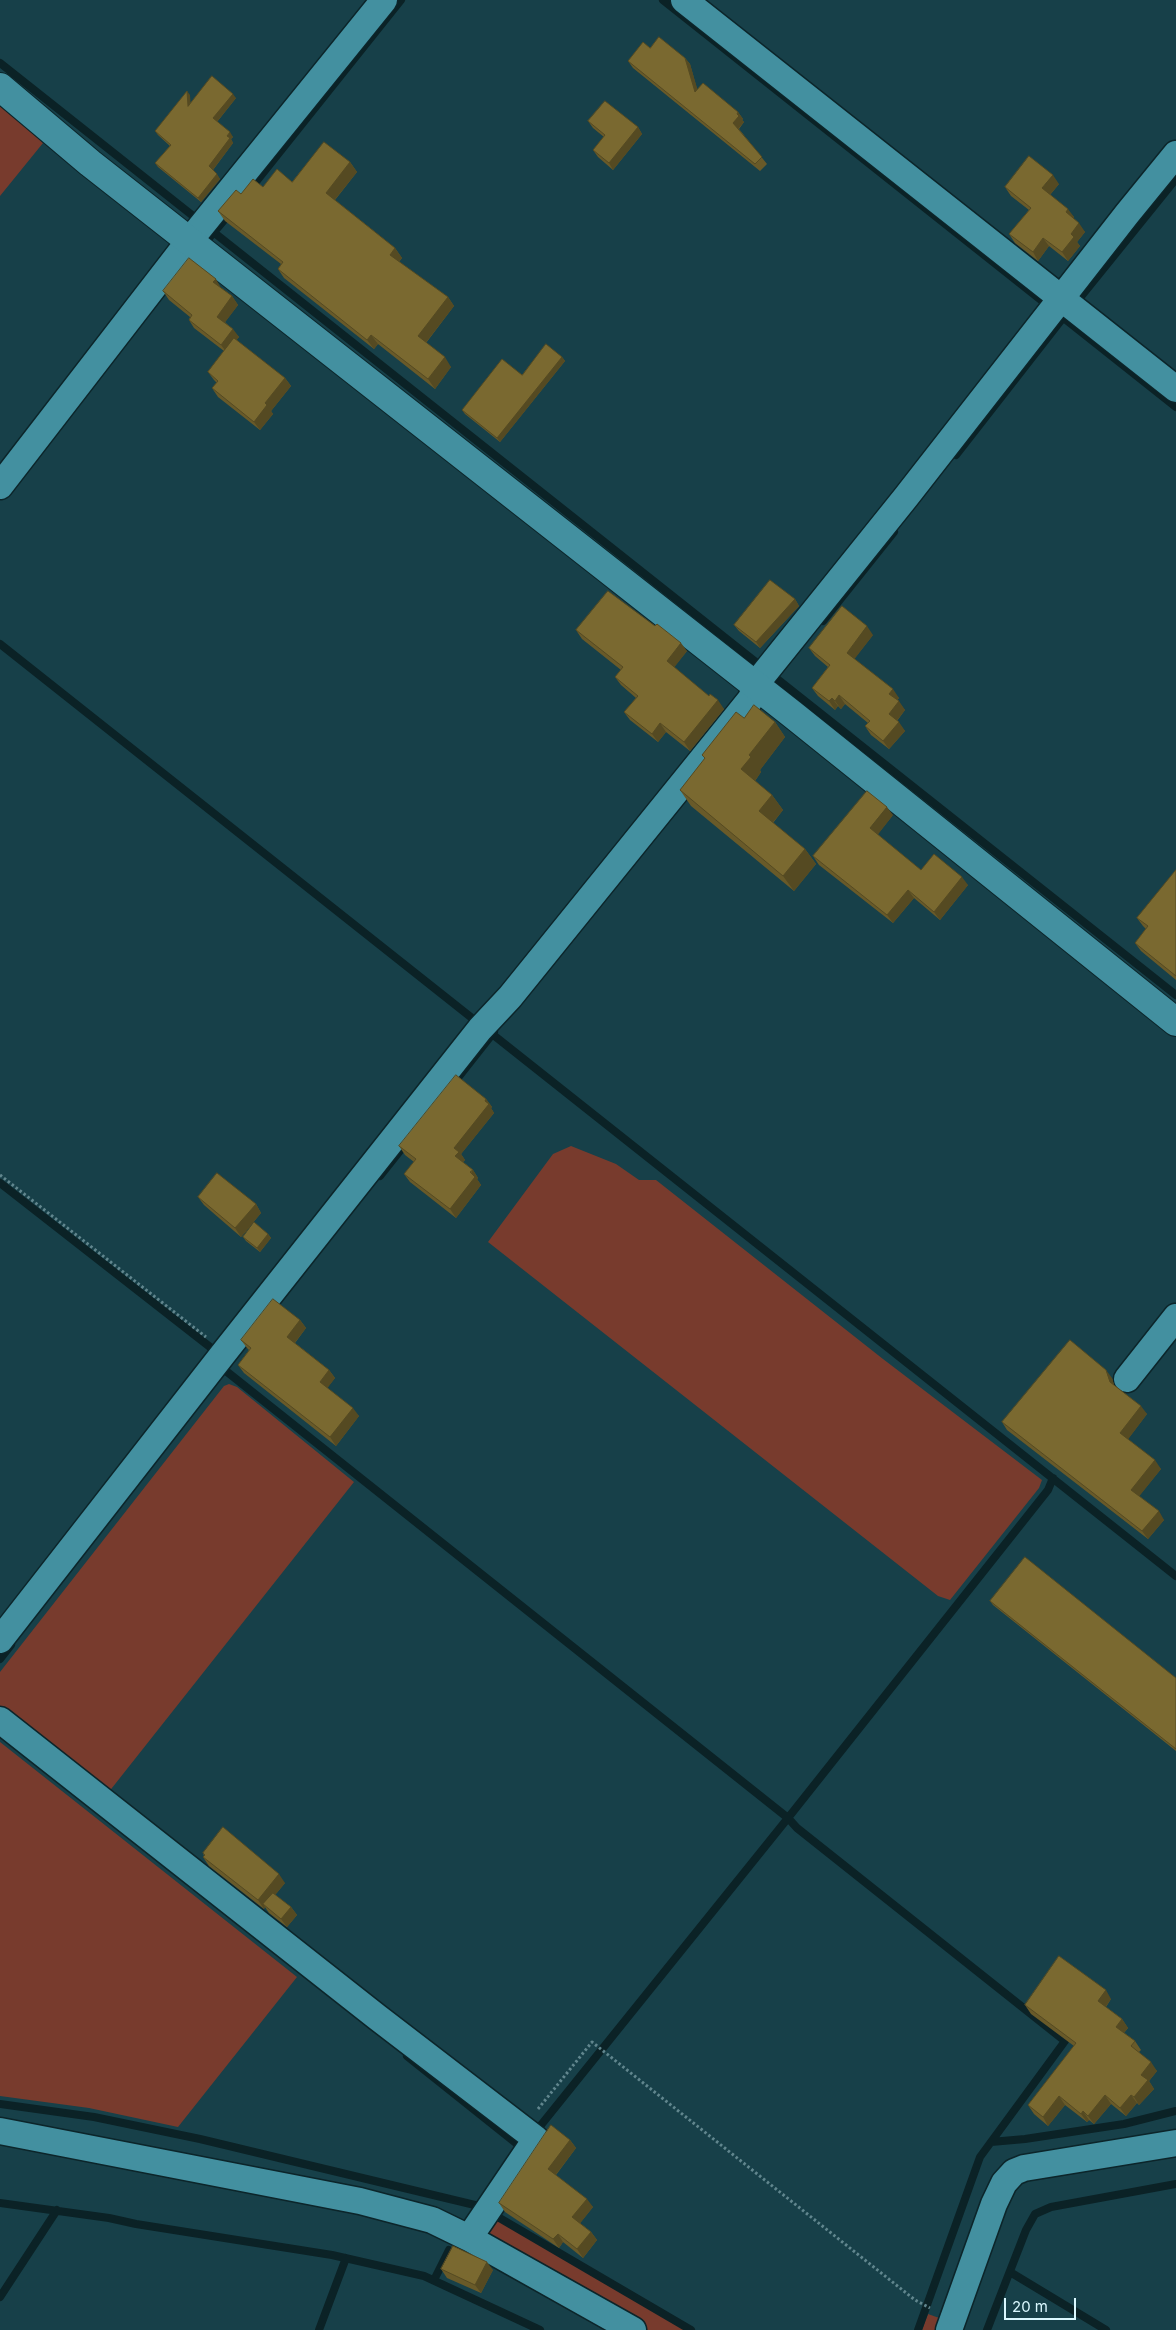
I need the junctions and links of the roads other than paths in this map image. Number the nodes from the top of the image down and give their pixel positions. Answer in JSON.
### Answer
{"nodes":[{"id":1,"x":384,"y":0,"type":"edge"},
{"id":2,"x":684,"y":0,"type":"edge"},
{"id":3,"x":0,"y":87,"type":"edge"},
{"id":4,"x":1176,"y":154,"type":"edge"},
{"id":5,"x":199,"y":229,"type":"junction"},
{"id":6,"x":1056,"y":306,"type":"junction"},
{"id":7,"x":1176,"y":389,"type":"edge"},
{"id":8,"x":0,"y":486,"type":"edge"},
{"id":9,"x":764,"y":675,"type":"junction"},
{"id":10,"x":1176,"y":1022,"type":"edge"},
{"id":11,"x":1176,"y":1317,"type":"edge"},
{"id":12,"x":1127,"y":1379,"type":"dead end"},
{"id":13,"x":0,"y":1640,"type":"edge"},
{"id":14,"x":0,"y":1720,"type":"edge"},
{"id":15,"x":0,"y":2131,"type":"edge"},
{"id":16,"x":1176,"y":2143,"type":"edge"},
{"id":17,"x":469,"y":2238,"type":"junction"},
{"id":18,"x":633,"y":2330,"type":"edge"},
{"id":19,"x":949,"y":2330,"type":"edge"}],
"edges":[{"from":1,"to":5,"type":"street"},
{"from":2,"to":6,"type":"street"},
{"from":3,"to":5,"type":"street"},
{"from":4,"to":6,"type":"street"},
{"from":5,"to":8,"type":"street"},
{"from":5,"to":9,"type":"street"},
{"from":6,"to":7,"type":"street"},
{"from":6,"to":9,"type":"street"},
{"from":9,"to":10,"type":"street"},
{"from":9,"to":13,"type":"street"},
{"from":11,"to":12,"type":"street"},
{"from":14,"to":17,"type":"street"},
{"from":15,"to":17,"type":"street"},
{"from":16,"to":19,"type":"street"},
{"from":17,"to":18,"type":"street"}]}
